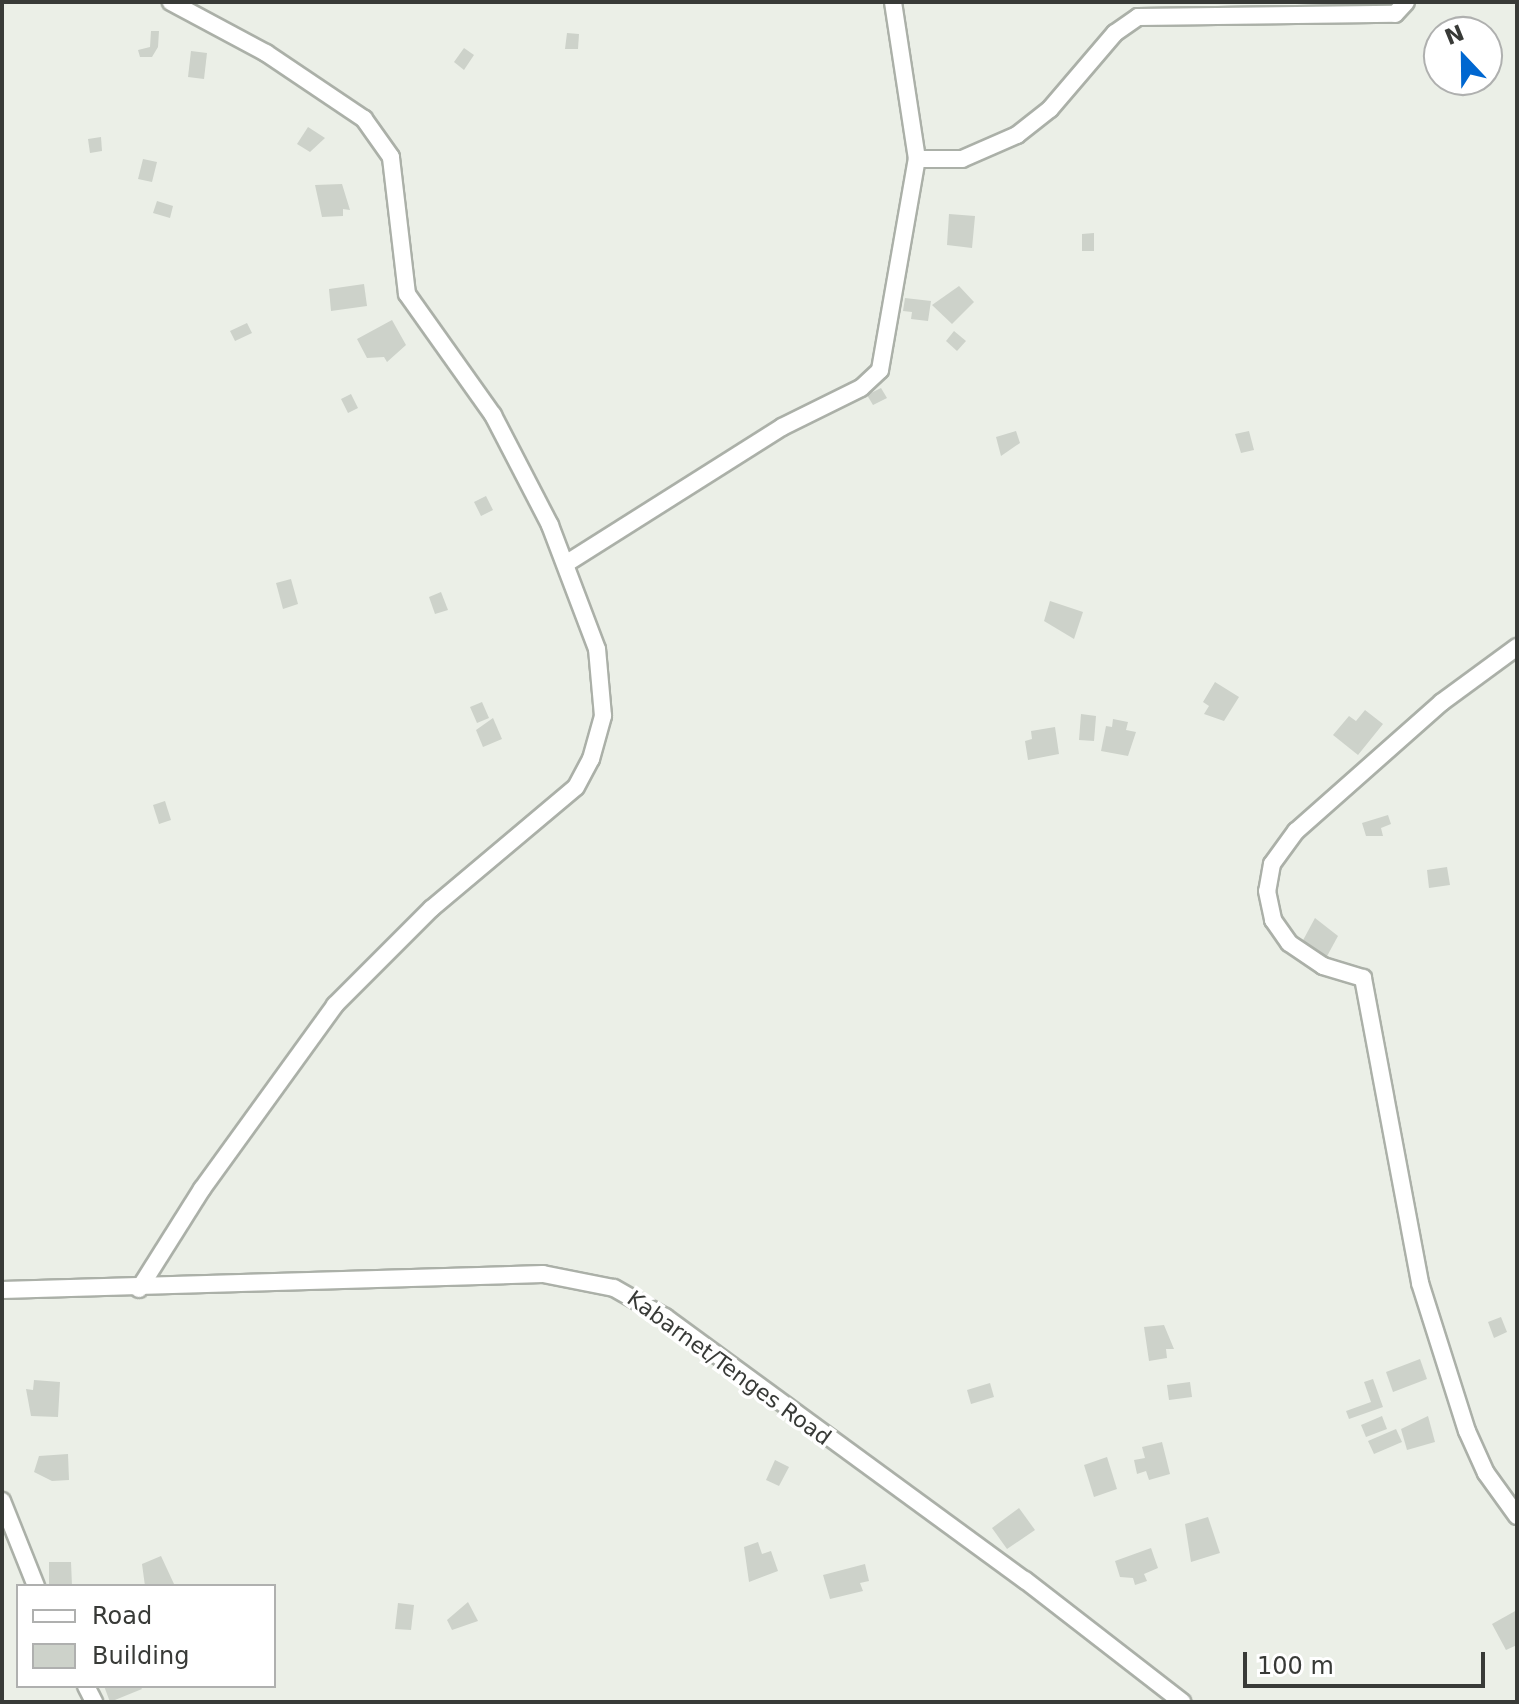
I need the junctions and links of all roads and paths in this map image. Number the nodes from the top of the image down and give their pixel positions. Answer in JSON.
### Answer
{"nodes":[{"id":1,"x":171,"y":2,"type":"edge"},
{"id":2,"x":893,"y":2,"type":"edge"},
{"id":3,"x":1406,"y":2,"type":"edge"},
{"id":4,"x":917,"y":159,"type":"junction"},
{"id":5,"x":567,"y":563,"type":"junction"},
{"id":6,"x":1517,"y":647,"type":"edge"},
{"id":7,"x":139,"y":1289,"type":"junction"},
{"id":8,"x":2,"y":1290,"type":"edge"},
{"id":9,"x":2,"y":1501,"type":"edge"},
{"id":10,"x":1517,"y":1516,"type":"edge"},
{"id":11,"x":35,"y":1584,"type":"edge"},
{"id":12,"x":1182,"y":1702,"type":"edge"}],
"edges":[{"from":1,"to":5,"type":"street"},
{"from":2,"to":4,"type":"street"},
{"from":3,"to":4,"type":"street"},
{"from":4,"to":5,"type":"street"},
{"from":5,"to":7,"type":"street"},
{"from":6,"to":10,"type":"street"},
{"from":7,"to":8,"type":"street","name":"Kabarnet/Tenges Road"},
{"from":7,"to":12,"type":"street","name":"Kabarnet/Tenges Road"},
{"from":9,"to":11,"type":"street"}]}
